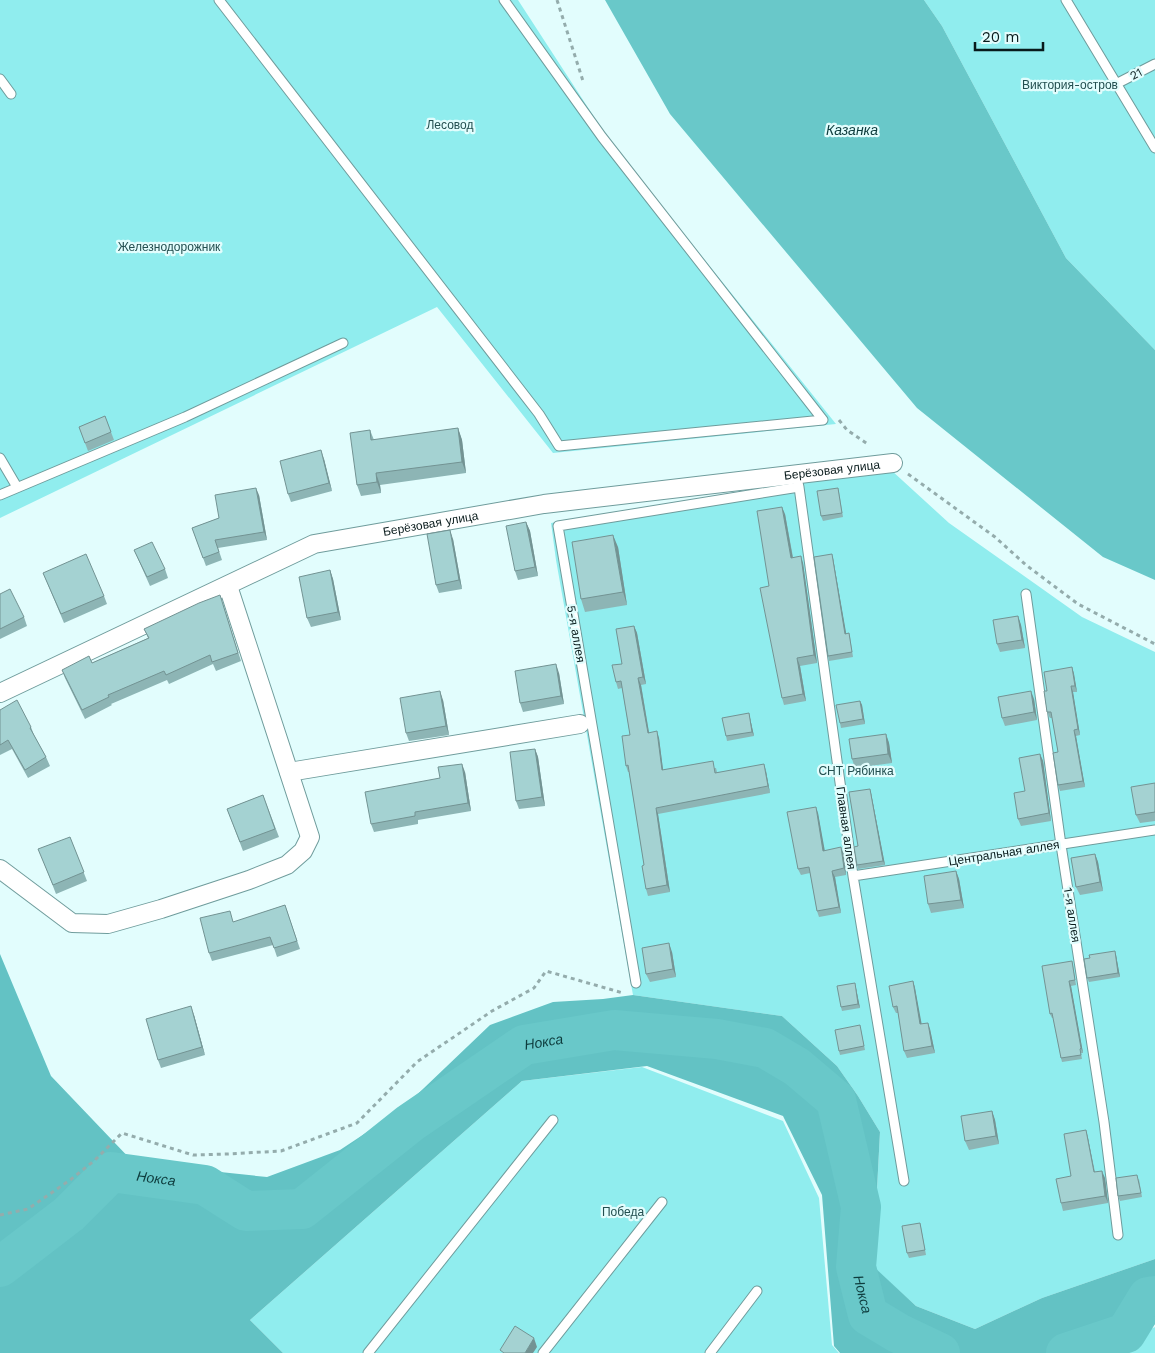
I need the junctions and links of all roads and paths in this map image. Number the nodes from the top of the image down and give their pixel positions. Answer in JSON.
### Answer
{"nodes":[{"id":1,"x":219,"y":0,"type":"edge"},
{"id":2,"x":504,"y":0,"type":"edge"},
{"id":3,"x":1066,"y":0,"type":"edge"},
{"id":4,"x":1155,"y":64,"type":"edge"},
{"id":5,"x":0,"y":79,"type":"edge"},
{"id":6,"x":1116,"y":84,"type":"junction"},
{"id":7,"x":11,"y":94,"type":"dead end"},
{"id":8,"x":1155,"y":148,"type":"edge"},
{"id":9,"x":343,"y":343,"type":"dead end"},
{"id":10,"x":0,"y":458,"type":"edge"},
{"id":11,"x":893,"y":463,"type":"joint"},
{"id":12,"x":797,"y":480,"type":"junction"},
{"id":13,"x":17,"y":487,"type":"junction"},
{"id":14,"x":0,"y":495,"type":"edge"},
{"id":15,"x":228,"y":586,"type":"junction"},
{"id":16,"x":1026,"y":594,"type":"dead end"},
{"id":17,"x":1155,"y":644,"type":"edge"},
{"id":18,"x":0,"y":694,"type":"edge"},
{"id":19,"x":580,"y":724,"type":"dead end"},
{"id":20,"x":289,"y":772,"type":"junction"},
{"id":21,"x":1155,"y":830,"type":"edge"},
{"id":22,"x":1061,"y":844,"type":"junction"},
{"id":23,"x":0,"y":869,"type":"edge"},
{"id":24,"x":853,"y":876,"type":"junction"},
{"id":25,"x":636,"y":983,"type":"dead end"},
{"id":26,"x":624,"y":993,"type":"dead end"},
{"id":27,"x":553,"y":1120,"type":"dead end"},
{"id":28,"x":904,"y":1181,"type":"dead end"},
{"id":29,"x":662,"y":1202,"type":"dead end"},
{"id":30,"x":0,"y":1215,"type":"edge"},
{"id":31,"x":1118,"y":1235,"type":"dead end"},
{"id":32,"x":757,"y":1291,"type":"dead end"},
{"id":33,"x":368,"y":1353,"type":"edge"},
{"id":34,"x":543,"y":1353,"type":"edge"},
{"id":35,"x":710,"y":1353,"type":"edge"}],
"edges":[{"from":1,"to":2,"type":"lane"},
{"from":3,"to":6,"type":"lane"},
{"from":4,"to":6,"type":"lane","name":"21"},
{"from":5,"to":7,"type":"lane"},
{"from":6,"to":8,"type":"lane"},
{"from":9,"to":13,"type":"lane"},
{"from":10,"to":13,"type":"lane"},
{"from":11,"to":12,"type":"street","name":"Берёзовая улица"},
{"from":11,"to":17,"type":"path"},
{"from":12,"to":15,"type":"street","name":"Берёзовая улица"},
{"from":12,"to":24,"type":"lane","name":"Главная аллея"},
{"from":12,"to":25,"type":"lane","name":"5-я аллея"},
{"from":13,"to":14,"type":"lane"},
{"from":15,"to":18,"type":"street","name":"Берёзовая улица"},
{"from":15,"to":20,"type":"street"},
{"from":16,"to":22,"type":"lane","name":"1-я аллея"},
{"from":19,"to":20,"type":"street"},
{"from":20,"to":23,"type":"street"},
{"from":21,"to":22,"type":"lane","name":"Центральная аллея"},
{"from":22,"to":24,"type":"lane","name":"Центральная аллея"},
{"from":22,"to":31,"type":"lane","name":"1-я аллея"},
{"from":24,"to":28,"type":"lane","name":"Главная аллея"},
{"from":26,"to":30,"type":"path"},
{"from":27,"to":33,"type":"lane"},
{"from":29,"to":34,"type":"lane"},
{"from":32,"to":35,"type":"lane"}]}
